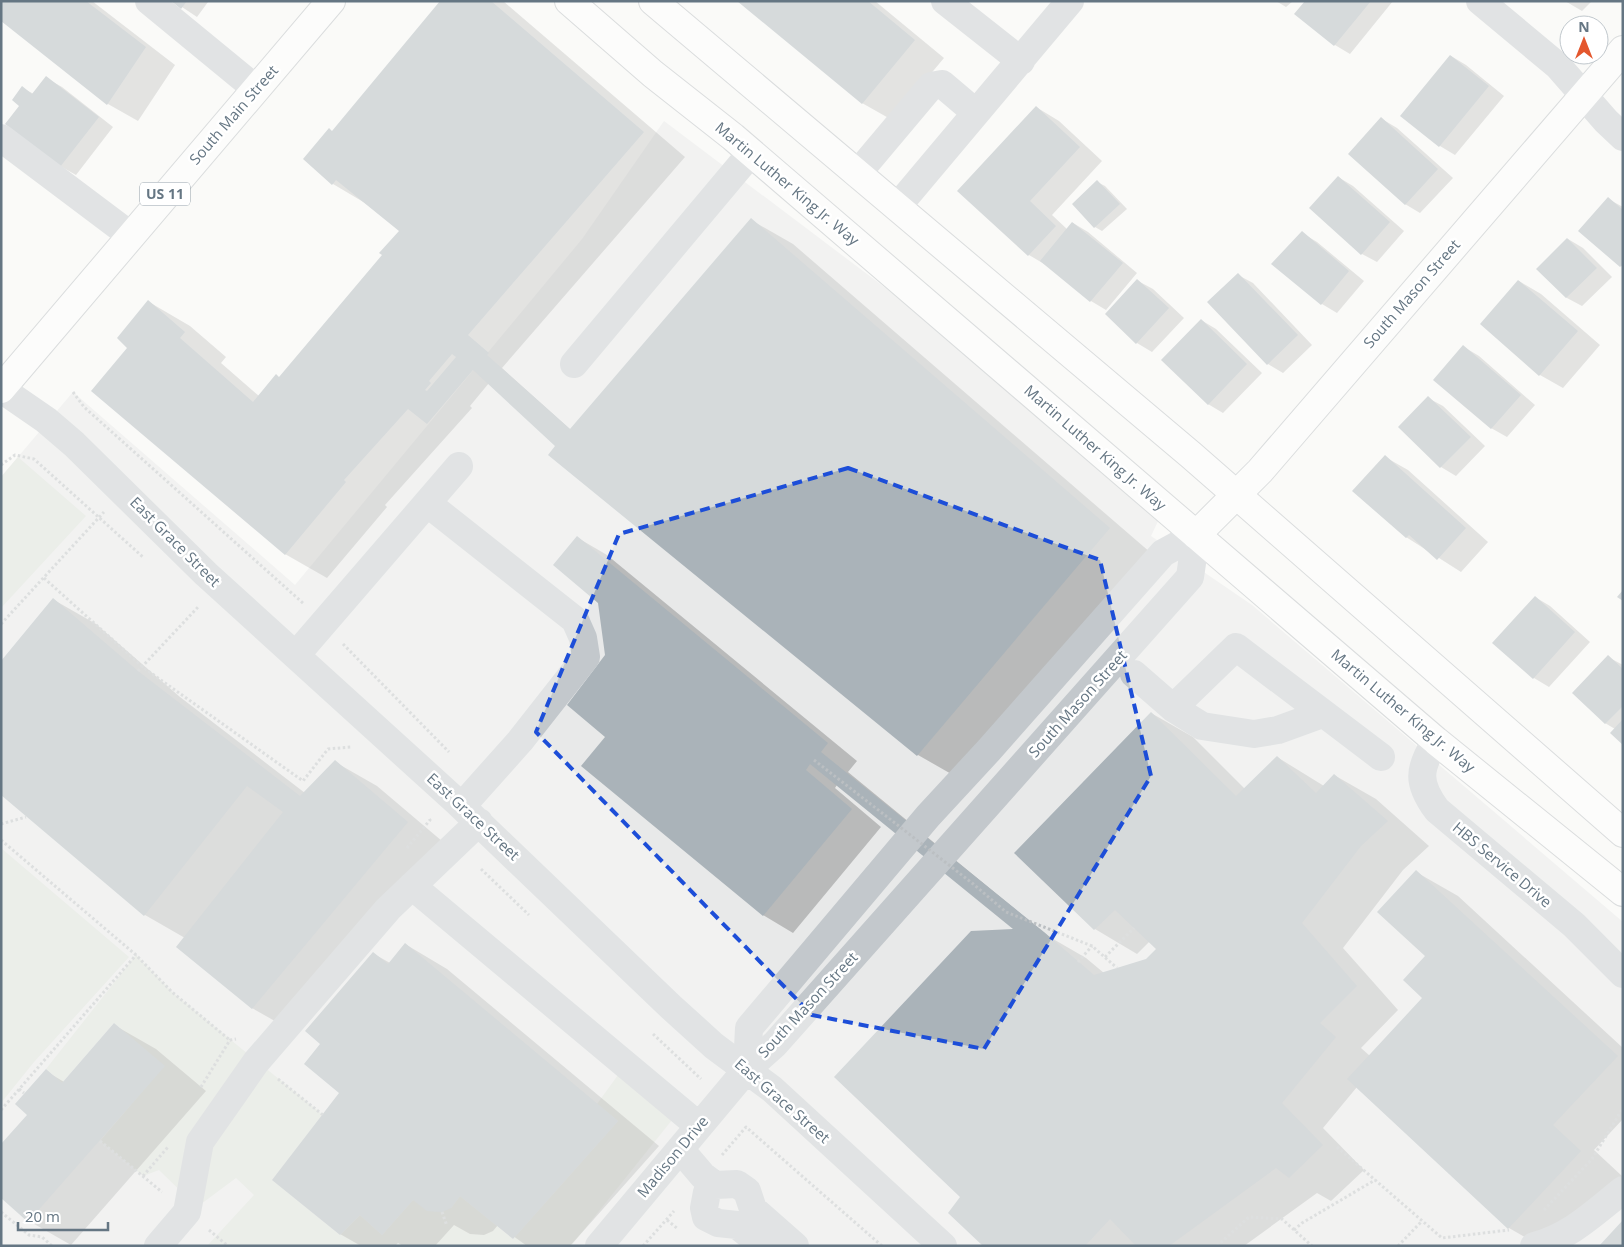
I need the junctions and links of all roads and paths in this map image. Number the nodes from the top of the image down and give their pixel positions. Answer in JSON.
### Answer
{"nodes":[{"id":1,"x":149,"y":1,"type":"edge"},
{"id":2,"x":331,"y":1,"type":"edge"},
{"id":3,"x":569,"y":1,"type":"edge"},
{"id":4,"x":653,"y":1,"type":"edge"},
{"id":5,"x":945,"y":1,"type":"edge"},
{"id":6,"x":1480,"y":1,"type":"edge"},
{"id":7,"x":1065,"y":8,"type":"edge"},
{"id":8,"x":1623,"y":50,"type":"edge"},
{"id":9,"x":1021,"y":62,"type":"junction"},
{"id":10,"x":256,"y":89,"type":"junction"},
{"id":11,"x":1584,"y":94,"type":"junction"},
{"id":12,"x":975,"y":112,"type":"junction"},
{"id":13,"x":1623,"y":137,"type":"edge"},
{"id":14,"x":1,"y":138,"type":"edge"},
{"id":15,"x":751,"y":153,"type":"junction"},
{"id":16,"x":857,"y":174,"type":"junction"},
{"id":17,"x":897,"y":207,"type":"junction"},
{"id":18,"x":130,"y":235,"type":"junction"},
{"id":19,"x":574,"y":364,"type":"dead end"},
{"id":20,"x":1,"y":389,"type":"edge"},
{"id":21,"x":73,"y":392,"type":"dead end"},
{"id":22,"x":1,"y":465,"type":"edge"},
{"id":23,"x":459,"y":466,"type":"dead end"},
{"id":24,"x":123,"y":491,"type":"junction"},
{"id":25,"x":1236,"y":495,"type":"junction"},
{"id":26,"x":427,"y":503,"type":"junction"},
{"id":27,"x":99,"y":517,"type":"junction"},
{"id":28,"x":1196,"y":534,"type":"junction"},
{"id":29,"x":149,"y":562,"type":"dead end"},
{"id":30,"x":44,"y":578,"type":"junction"},
{"id":31,"x":218,"y":585,"type":"junction"},
{"id":32,"x":192,"y":600,"type":"dead end"},
{"id":33,"x":199,"y":606,"type":"junction"},
{"id":34,"x":206,"y":613,"type":"dead end"},
{"id":35,"x":323,"y":623,"type":"junction"},
{"id":36,"x":1,"y":624,"type":"edge"},
{"id":37,"x":296,"y":655,"type":"junction"},
{"id":38,"x":144,"y":668,"type":"junction"},
{"id":39,"x":138,"y":671,"type":"dead end"},
{"id":40,"x":1134,"y":674,"type":"dead end"},
{"id":41,"x":1173,"y":708,"type":"junction"},
{"id":42,"x":1322,"y":714,"type":"junction"},
{"id":43,"x":348,"y":740,"type":"dead end"},
{"id":44,"x":1436,"y":741,"type":"junction"},
{"id":45,"x":1381,"y":757,"type":"dead end"},
{"id":46,"x":814,"y":760,"type":"dead end"},
{"id":47,"x":481,"y":785,"type":"junction"},
{"id":48,"x":426,"y":813,"type":"dead end"},
{"id":49,"x":470,"y":814,"type":"junction"},
{"id":50,"x":26,"y":817,"type":"dead end"},
{"id":51,"x":1,"y":824,"type":"edge"},
{"id":52,"x":1623,"y":833,"type":"edge"},
{"id":53,"x":1,"y":840,"type":"edge"},
{"id":54,"x":405,"y":850,"type":"dead end"},
{"id":55,"x":412,"y":886,"type":"junction"},
{"id":56,"x":1623,"y":892,"type":"edge"},
{"id":57,"x":1134,"y":928,"type":"dead end"},
{"id":58,"x":1092,"y":946,"type":"junction"},
{"id":59,"x":136,"y":955,"type":"junction"},
{"id":60,"x":1105,"y":957,"type":"junction"},
{"id":61,"x":1078,"y":962,"type":"dead end"},
{"id":62,"x":1117,"y":968,"type":"dead end"},
{"id":63,"x":1623,"y":974,"type":"edge"},
{"id":64,"x":240,"y":1039,"type":"dead end"},
{"id":65,"x":230,"y":1040,"type":"junction"},
{"id":66,"x":256,"y":1062,"type":"junction"},
{"id":67,"x":747,"y":1069,"type":"junction"},
{"id":68,"x":19,"y":1089,"type":"junction"},
{"id":69,"x":198,"y":1092,"type":"dead end"},
{"id":70,"x":24,"y":1093,"type":"dead end"},
{"id":71,"x":1623,"y":1108,"type":"edge"},
{"id":72,"x":1,"y":1110,"type":"edge"},
{"id":73,"x":323,"y":1115,"type":"dead end"},
{"id":74,"x":699,"y":1126,"type":"junction"},
{"id":75,"x":746,"y":1127,"type":"dead end"},
{"id":76,"x":100,"y":1141,"type":"dead end"},
{"id":77,"x":172,"y":1142,"type":"dead end"},
{"id":78,"x":1337,"y":1147,"type":"dead end"},
{"id":79,"x":680,"y":1149,"type":"junction"},
{"id":80,"x":143,"y":1176,"type":"junction"},
{"id":81,"x":1375,"y":1180,"type":"junction"},
{"id":82,"x":715,"y":1185,"type":"junction"},
{"id":83,"x":1623,"y":1190,"type":"edge"},
{"id":84,"x":1,"y":1212,"type":"edge"},
{"id":85,"x":187,"y":1212,"type":"junction"},
{"id":86,"x":442,"y":1212,"type":"dead end"},
{"id":87,"x":1538,"y":1216,"type":"dead end"},
{"id":88,"x":1422,"y":1221,"type":"junction"},
{"id":89,"x":447,"y":1226,"type":"dead end"},
{"id":90,"x":1294,"y":1230,"type":"junction"},
{"id":91,"x":1525,"y":1237,"type":"edge"},
{"id":92,"x":1576,"y":1239,"type":"edge"},
{"id":93,"x":52,"y":1246,"type":"edge"},
{"id":94,"x":158,"y":1246,"type":"edge"},
{"id":95,"x":599,"y":1246,"type":"edge"},
{"id":96,"x":762,"y":1246,"type":"edge"},
{"id":97,"x":795,"y":1246,"type":"edge"},
{"id":98,"x":882,"y":1246,"type":"edge"},
{"id":99,"x":943,"y":1246,"type":"edge"},
{"id":100,"x":1217,"y":1246,"type":"edge"},
{"id":101,"x":1312,"y":1246,"type":"edge"},
{"id":102,"x":1398,"y":1246,"type":"edge"}],
"edges":[{"from":1,"to":10,"type":"street"},
{"from":2,"to":10,"type":"main road","name":"South Main Street","number":"US 11"},
{"from":3,"to":15,"type":"main road","name":"Martin Luther King Jr. Way"},
{"from":4,"to":16,"type":"main road"},
{"from":5,"to":9,"type":"street"},
{"from":6,"to":11,"type":"street"},
{"from":7,"to":9,"type":"street"},
{"from":8,"to":11,"type":"main road","name":"South Mason Street"},
{"from":9,"to":12,"type":"street"},
{"from":10,"to":18,"type":"main road","name":"South Main Street","number":"US 11"},
{"from":11,"to":13,"type":"street"},
{"from":11,"to":25,"type":"main road","name":"South Mason Street"},
{"from":12,"to":16,"type":"street"},
{"from":12,"to":17,"type":"street"},
{"from":14,"to":18,"type":"street"},
{"from":15,"to":19,"type":"street"},
{"from":15,"to":28,"type":"main road","name":"Martin Luther King Jr. Way"},
{"from":16,"to":17,"type":"main road"},
{"from":17,"to":25,"type":"main road"},
{"from":18,"to":20,"type":"main road","name":"South Main Street","number":"US 11"},
{"from":20,"to":24,"type":"street","name":"East Grace Street"},
{"from":21,"to":35,"type":"path"},
{"from":22,"to":27,"type":"path"},
{"from":23,"to":26,"type":"street"},
{"from":24,"to":27,"type":"path"},
{"from":24,"to":31,"type":"street","name":"East Grace Street"},
{"from":25,"to":28,"type":"main road","name":"South Mason Street"},
{"from":25,"to":52,"type":"main road"},
{"from":26,"to":35,"type":"street"},
{"from":26,"to":47,"type":"street"},
{"from":27,"to":29,"type":"path"},
{"from":27,"to":30,"type":"path"},
{"from":28,"to":44,"type":"main road","name":"Martin Luther King Jr. Way"},
{"from":28,"to":67,"type":"street","name":"South Mason Street"},
{"from":28,"to":67,"type":"street","name":"South Mason Street"},
{"from":30,"to":36,"type":"path"},
{"from":30,"to":38,"type":"path"},
{"from":31,"to":33,"type":"path"},
{"from":31,"to":37,"type":"street","name":"East Grace Street"},
{"from":32,"to":33,"type":"path"},
{"from":33,"to":34,"type":"path"},
{"from":33,"to":38,"type":"path"},
{"from":35,"to":37,"type":"street"},
{"from":35,"to":47,"type":"path"},
{"from":37,"to":49,"type":"street","name":"East Grace Street"},
{"from":38,"to":39,"type":"path"},
{"from":38,"to":43,"type":"path"},
{"from":40,"to":41,"type":"street"},
{"from":41,"to":42,"type":"street"},
{"from":41,"to":42,"type":"street"},
{"from":42,"to":45,"type":"street"},
{"from":44,"to":56,"type":"main road","name":"Martin Luther King Jr. Way"},
{"from":44,"to":63,"type":"street","name":"HBS Service Drive"},
{"from":46,"to":58,"type":"path","bridge":true},
{"from":47,"to":49,"type":"street"},
{"from":48,"to":54,"type":"path"},
{"from":49,"to":55,"type":"street"},
{"from":49,"to":67,"type":"street","name":"East Grace Street"},
{"from":50,"to":51,"type":"path"},
{"from":53,"to":59,"type":"path"},
{"from":55,"to":66,"type":"street"},
{"from":55,"to":74,"type":"street"},
{"from":57,"to":60,"type":"path"},
{"from":58,"to":60,"type":"path","bridge":true},
{"from":58,"to":61,"type":"path"},
{"from":59,"to":65,"type":"path"},
{"from":59,"to":68,"type":"path"},
{"from":60,"to":62,"type":"path","bridge":true},
{"from":64,"to":65,"type":"path"},
{"from":65,"to":66,"type":"path"},
{"from":65,"to":69,"type":"path"},
{"from":66,"to":73,"type":"path"},
{"from":66,"to":85,"type":"street"},
{"from":67,"to":74,"type":"street","name":"Madison Drive"},
{"from":67,"to":99,"type":"street","name":"East Grace Street"},
{"from":68,"to":70,"type":"path"},
{"from":68,"to":72,"type":"path"},
{"from":71,"to":87,"type":"path"},
{"from":74,"to":79,"type":"street","name":"Madison Drive"},
{"from":75,"to":98,"type":"path"},
{"from":76,"to":80,"type":"path"},
{"from":77,"to":80,"type":"path"},
{"from":78,"to":81,"type":"path"},
{"from":79,"to":82,"type":"street"},
{"from":79,"to":95,"type":"street","name":"Madison Drive"},
{"from":80,"to":85,"type":"path"},
{"from":81,"to":88,"type":"path"},
{"from":81,"to":90,"type":"path"},
{"from":82,"to":96,"type":"street"},
{"from":82,"to":97,"type":"street"},
{"from":83,"to":92,"type":"street"},
{"from":84,"to":93,"type":"path"},
{"from":85,"to":94,"type":"street"},
{"from":86,"to":89,"type":"path"},
{"from":88,"to":91,"type":"path"},
{"from":88,"to":102,"type":"path"},
{"from":90,"to":100,"type":"path"},
{"from":90,"to":101,"type":"path"},
{"from":91,"to":92,"type":"street"}]}
